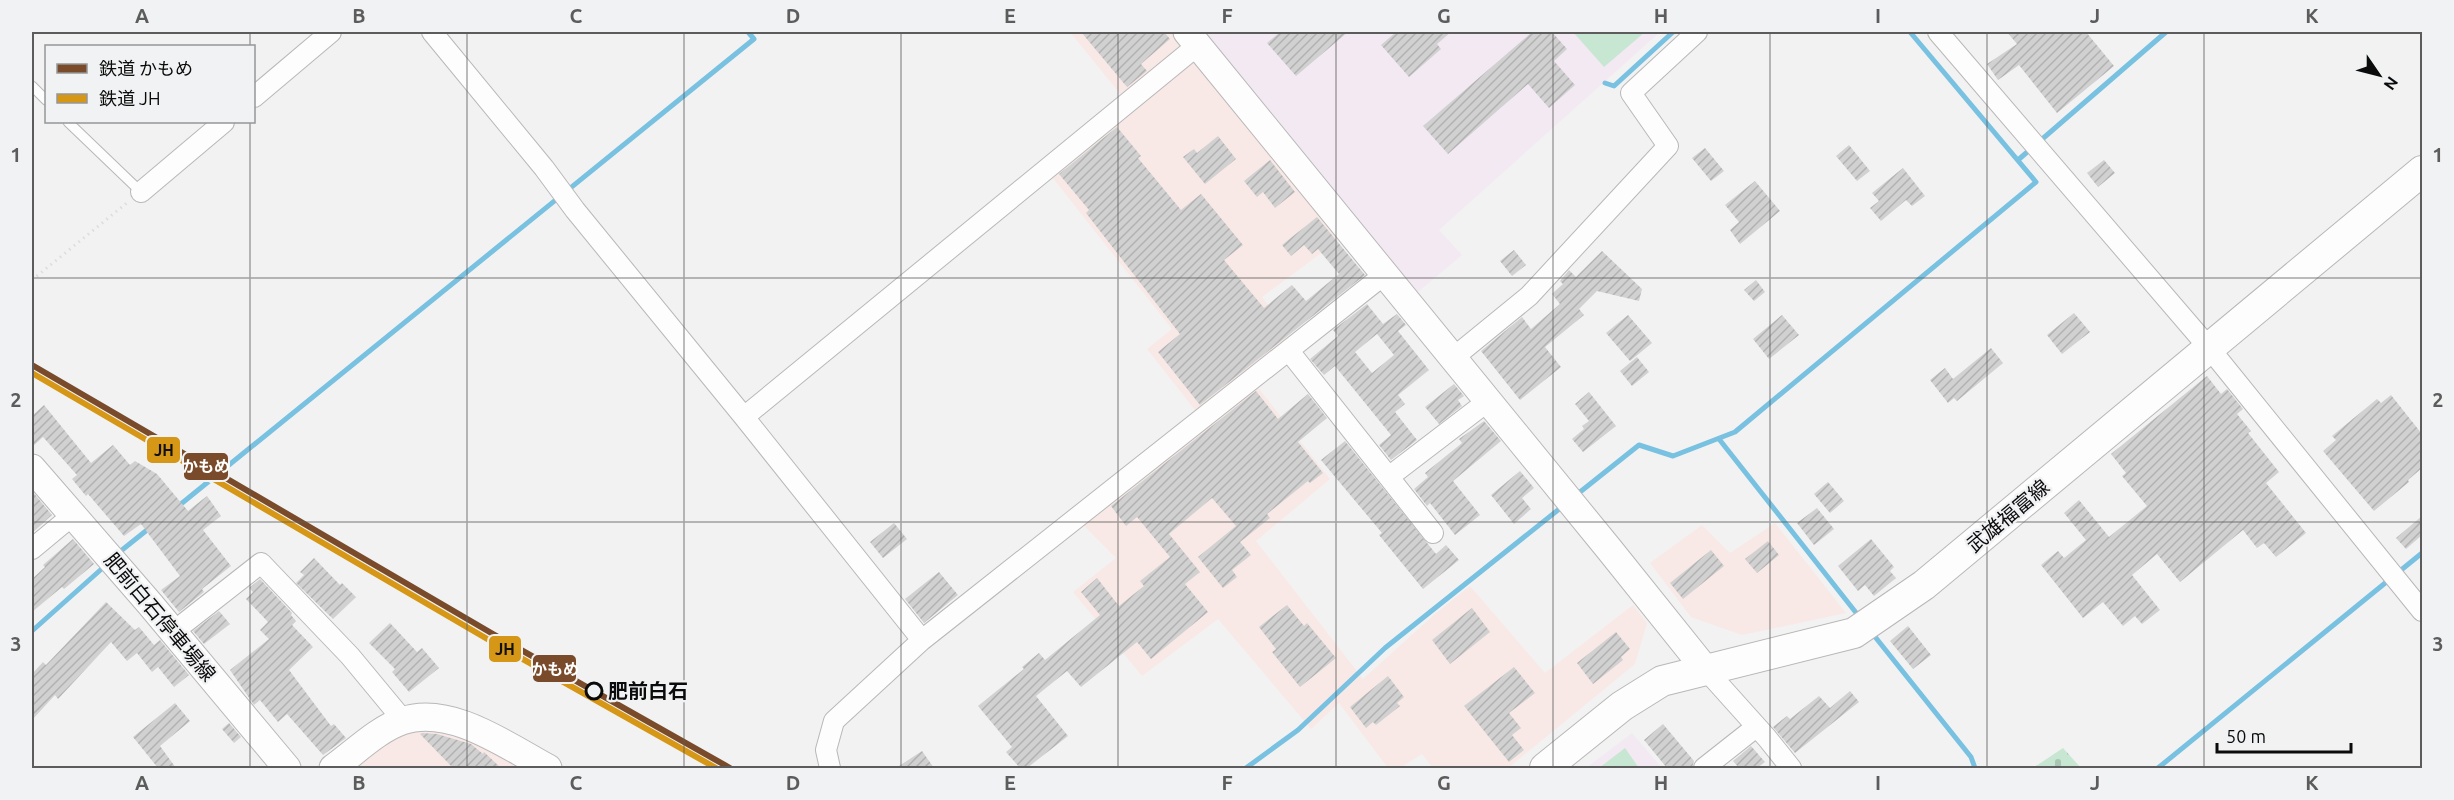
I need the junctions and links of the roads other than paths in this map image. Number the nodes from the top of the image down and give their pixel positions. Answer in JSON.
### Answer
{"nodes":[{"id":1,"x":331,"y":32,"type":"edge"},
{"id":2,"x":432,"y":32,"type":"edge"},
{"id":3,"x":1698,"y":32,"type":"edge"},
{"id":4,"x":1938,"y":32,"type":"edge"},
{"id":5,"x":1192,"y":38,"type":"edge"},
{"id":6,"x":32,"y":86,"type":"edge"},
{"id":7,"x":255,"y":96,"type":"edge"},
{"id":8,"x":45,"y":99,"type":"edge"},
{"id":9,"x":69,"y":123,"type":"edge"},
{"id":10,"x":223,"y":123,"type":"edge"},
{"id":11,"x":2422,"y":171,"type":"edge"},
{"id":12,"x":141,"y":192,"type":"joint"},
{"id":13,"x":1385,"y":274,"type":"junction"},
{"id":14,"x":2210,"y":349,"type":"junction"},
{"id":15,"x":1289,"y":351,"type":"junction"},
{"id":16,"x":1453,"y":358,"type":"junction"},
{"id":17,"x":1488,"y":401,"type":"junction"},
{"id":18,"x":744,"y":417,"type":"junction"},
{"id":19,"x":32,"y":468,"type":"edge"},
{"id":20,"x":1390,"y":476,"type":"junction"},
{"id":21,"x":73,"y":515,"type":"junction"},
{"id":22,"x":1433,"y":533,"type":"dead end"},
{"id":23,"x":32,"y":549,"type":"edge"},
{"id":24,"x":2422,"y":611,"type":"edge"},
{"id":25,"x":173,"y":632,"type":"junction"},
{"id":26,"x":922,"y":640,"type":"junction"},
{"id":27,"x":1706,"y":670,"type":"junction"},
{"id":28,"x":403,"y":720,"type":"junction"},
{"id":29,"x":1761,"y":733,"type":"junction"},
{"id":30,"x":287,"y":768,"type":"edge"},
{"id":31,"x":333,"y":768,"type":"edge"},
{"id":32,"x":548,"y":768,"type":"edge"},
{"id":33,"x":830,"y":768,"type":"edge"},
{"id":34,"x":1545,"y":768,"type":"edge"},
{"id":35,"x":1704,"y":768,"type":"edge"},
{"id":36,"x":1791,"y":768,"type":"edge"}],
"edges":[{"from":1,"to":7,"type":"street"},
{"from":2,"to":18,"type":"street"},
{"from":3,"to":16,"type":"street"},
{"from":4,"to":14,"type":"street"},
{"from":5,"to":13,"type":"street"},
{"from":5,"to":18,"type":"street"},
{"from":6,"to":8,"type":"lane"},
{"from":9,"to":12,"type":"lane"},
{"from":10,"to":12,"type":"street"},
{"from":11,"to":14,"type":"main road","name":"武雄福富線"},
{"from":13,"to":15,"type":"street"},
{"from":13,"to":16,"type":"street"},
{"from":14,"to":24,"type":"street"},
{"from":14,"to":27,"type":"main road","name":"武雄福富線"},
{"from":15,"to":20,"type":"street"},
{"from":15,"to":26,"type":"street"},
{"from":16,"to":17,"type":"street"},
{"from":17,"to":20,"type":"street"},
{"from":17,"to":27,"type":"street"},
{"from":18,"to":26,"type":"street"},
{"from":19,"to":21,"type":"street","name":"肥前白石停車場線"},
{"from":20,"to":22,"type":"street"},
{"from":21,"to":23,"type":"street"},
{"from":21,"to":25,"type":"street","name":"肥前白石停車場線"},
{"from":25,"to":28,"type":"street"},
{"from":25,"to":30,"type":"street","name":"肥前白石停車場線"},
{"from":26,"to":33,"type":"street"},
{"from":27,"to":29,"type":"street"},
{"from":27,"to":34,"type":"main road","name":"武雄福富線"},
{"from":28,"to":31,"type":"street"},
{"from":28,"to":32,"type":"street"},
{"from":29,"to":35,"type":"street"},
{"from":29,"to":36,"type":"street"}]}
